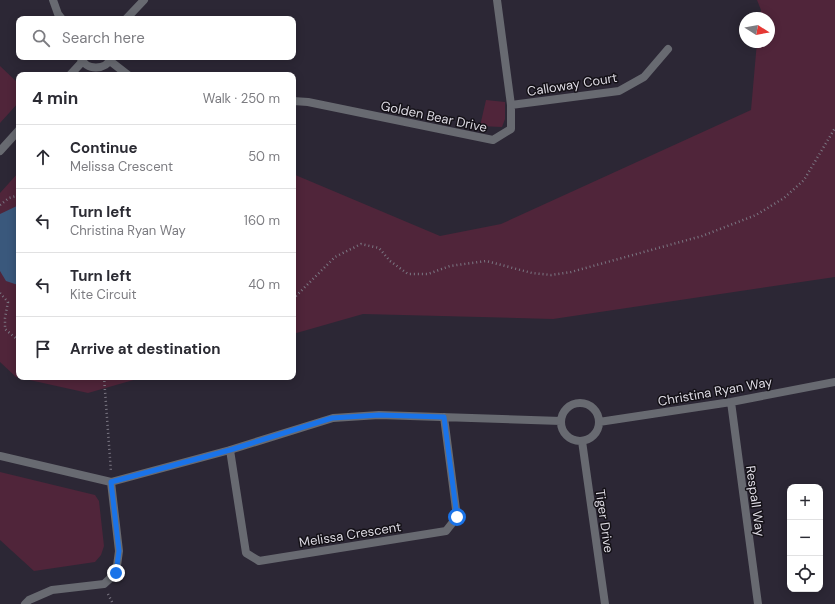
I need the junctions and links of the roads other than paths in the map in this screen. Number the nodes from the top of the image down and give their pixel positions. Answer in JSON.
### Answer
{"nodes":[{"id":1,"x":53,"y":0,"type":"edge"},
{"id":2,"x":144,"y":0,"type":"edge"},
{"id":3,"x":497,"y":0,"type":"edge"},
{"id":4,"x":60,"y":16,"type":"edge"},
{"id":5,"x":129,"y":16,"type":"edge"},
{"id":6,"x":668,"y":48,"type":"dead end"},
{"id":7,"x":80,"y":60,"type":"edge"},
{"id":8,"x":82,"y":60,"type":"edge"},
{"id":9,"x":110,"y":60,"type":"edge"},
{"id":10,"x":112,"y":60,"type":"edge"},
{"id":11,"x":72,"y":72,"type":"edge"},
{"id":12,"x":125,"y":72,"type":"edge"},
{"id":13,"x":296,"y":101,"type":"edge"},
{"id":14,"x":512,"y":105,"type":"junction"},
{"id":15,"x":16,"y":133,"type":"edge"},
{"id":16,"x":0,"y":151,"type":"edge"},
{"id":17,"x":835,"y":382,"type":"edge"},
{"id":18,"x":731,"y":402,"type":"junction"},
{"id":19,"x":444,"y":417,"type":"junction"},
{"id":20,"x":561,"y":421,"type":"junction"},
{"id":21,"x":599,"y":422,"type":"junction"},
{"id":22,"x":582,"y":441,"type":"junction"},
{"id":23,"x":230,"y":450,"type":"junction"},
{"id":24,"x":0,"y":456,"type":"edge"},
{"id":25,"x":111,"y":482,"type":"junction"},
{"id":26,"x":26,"y":604,"type":"edge"},
{"id":27,"x":604,"y":604,"type":"edge"},
{"id":28,"x":758,"y":604,"type":"edge"}],
"edges":[{"from":1,"to":4,"type":"street"},
{"from":2,"to":5,"type":"street"},
{"from":3,"to":14,"type":"street","name":"Golden Bear Drive"},
{"from":6,"to":14,"type":"street","name":"Calloway Court"},
{"from":7,"to":11,"type":"street"},
{"from":8,"to":9,"type":"street"},
{"from":10,"to":12,"type":"street"},
{"from":13,"to":14,"type":"street","name":"Golden Bear Drive"},
{"from":15,"to":16,"type":"street"},
{"from":17,"to":18,"type":"street","name":"Christina Ryan Way"},
{"from":18,"to":21,"type":"street","name":"Christina Ryan Way"},
{"from":18,"to":28,"type":"street","name":"Respall Way"},
{"from":19,"to":20,"type":"street"},
{"from":19,"to":23,"type":"street"},
{"from":19,"to":23,"type":"street","name":"Melissa Crescent"},
{"from":20,"to":21,"type":"street"},
{"from":20,"to":22,"type":"street"},
{"from":21,"to":22,"type":"street"},
{"from":22,"to":27,"type":"street","name":"Tiger Drive"},
{"from":23,"to":25,"type":"street"},
{"from":24,"to":25,"type":"street"},
{"from":25,"to":26,"type":"street"}]}
